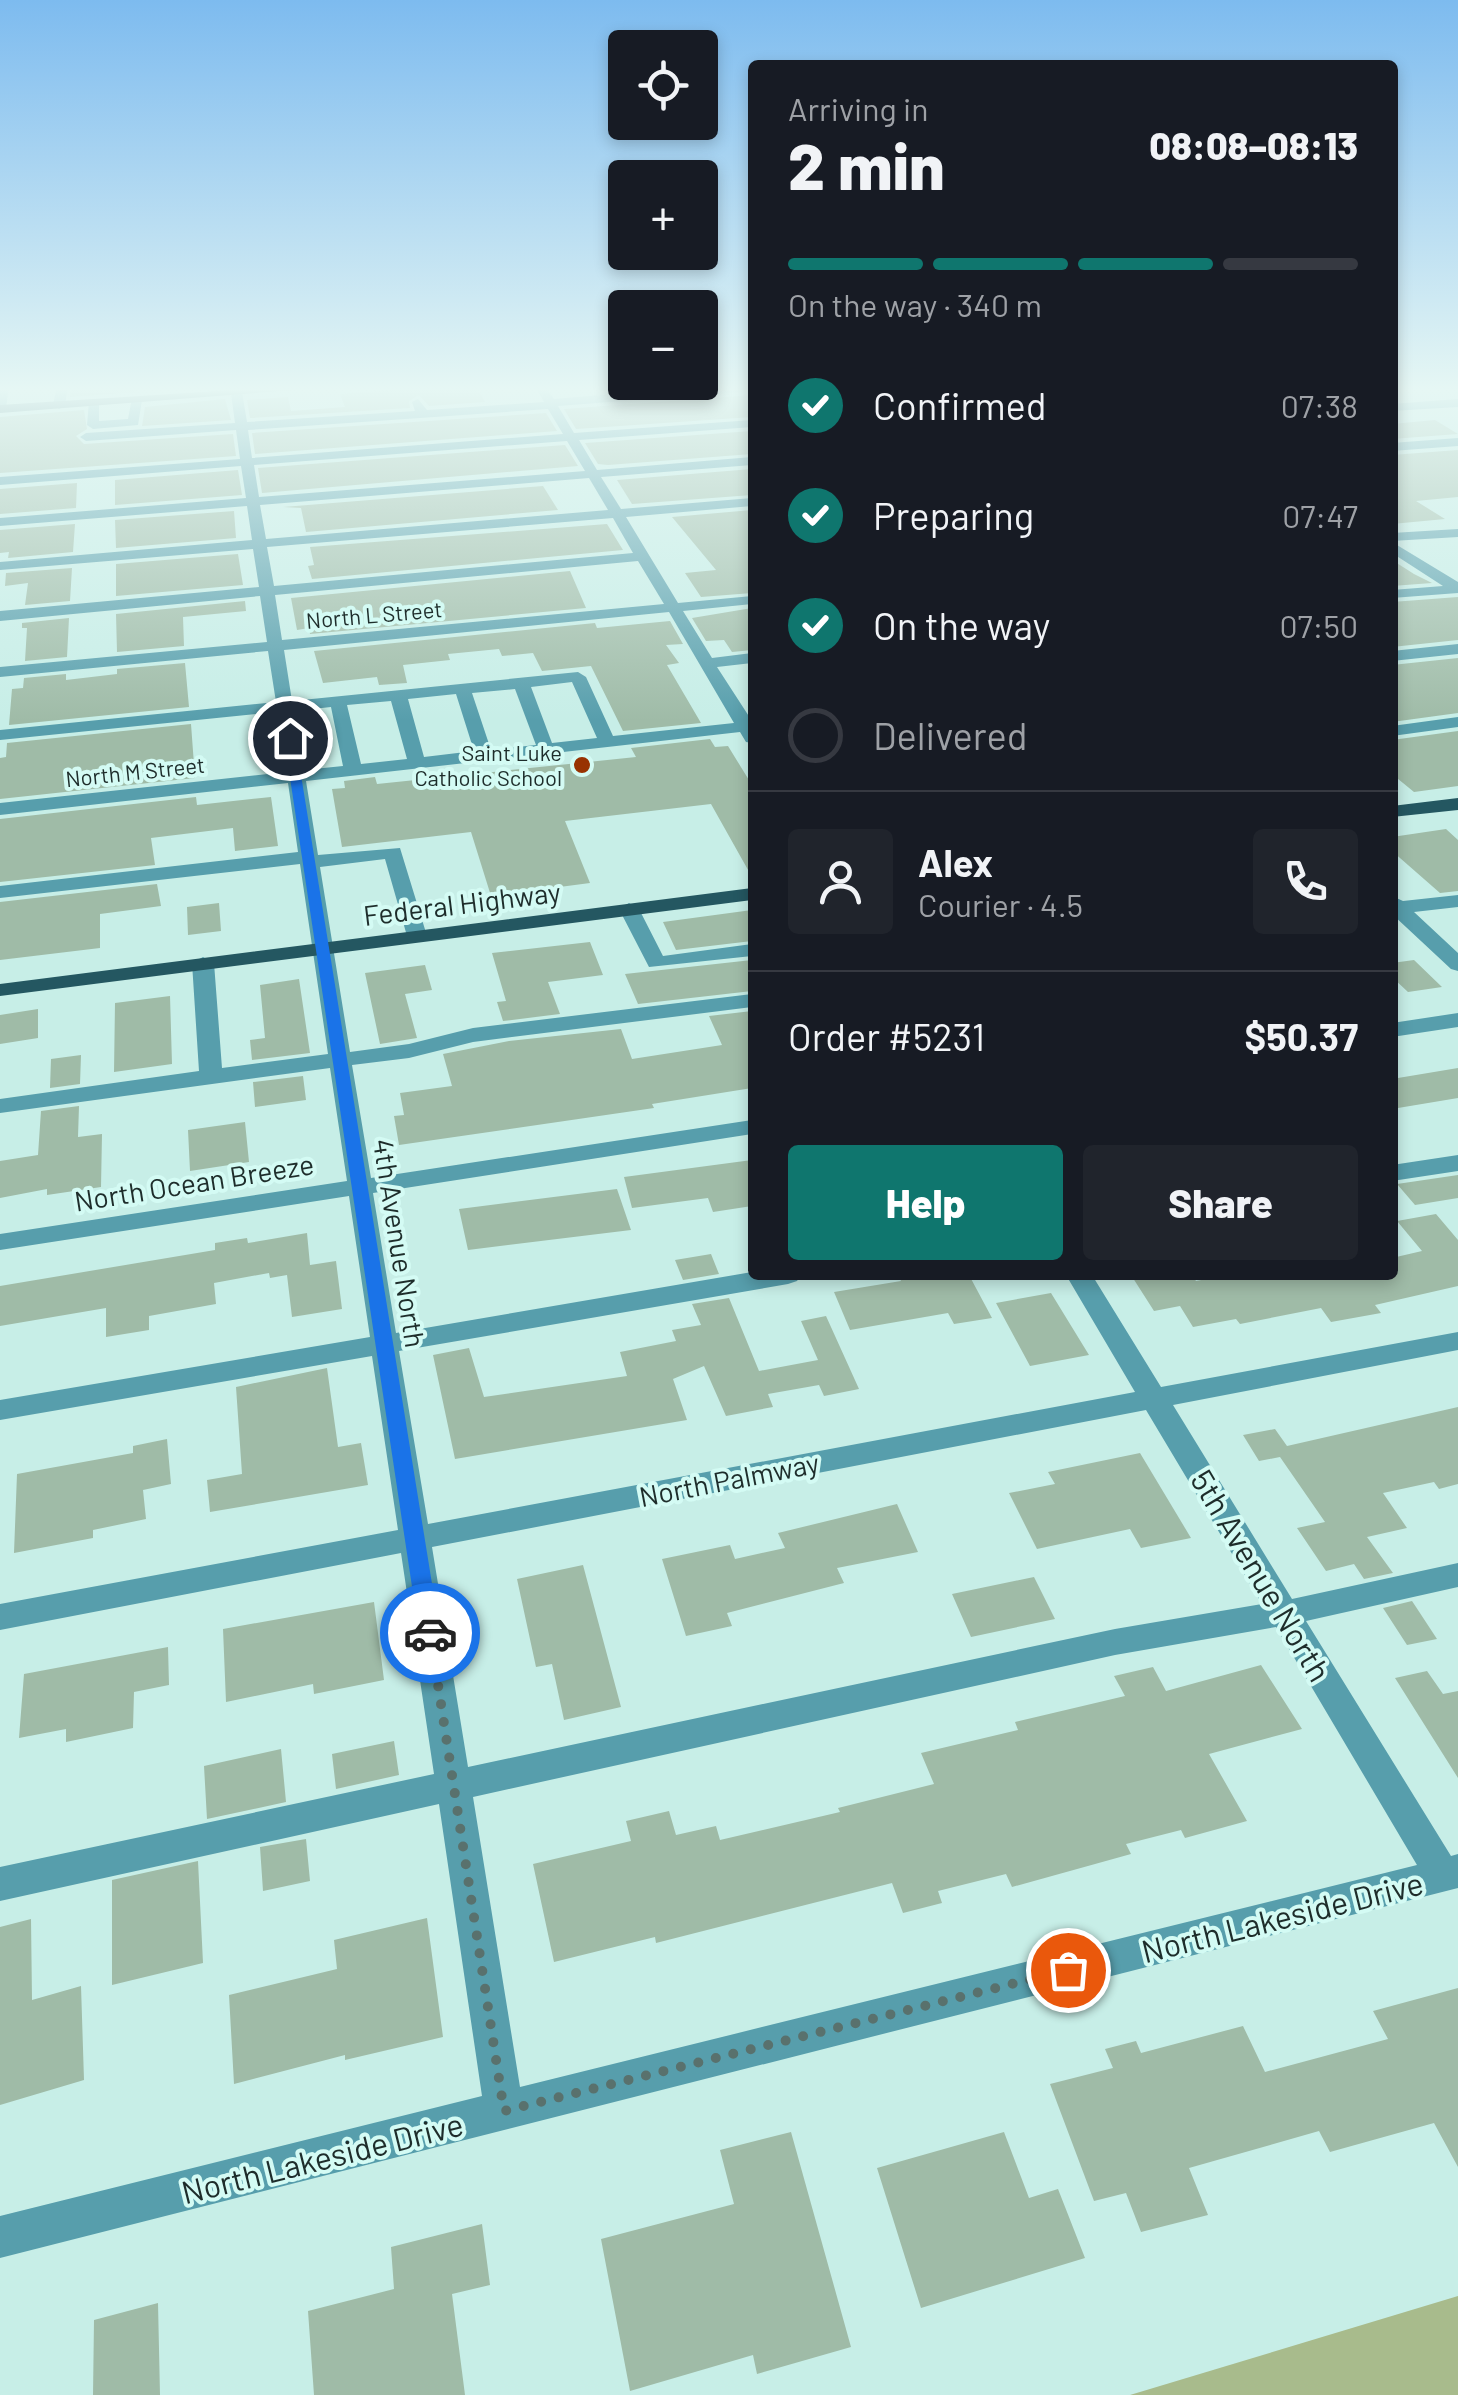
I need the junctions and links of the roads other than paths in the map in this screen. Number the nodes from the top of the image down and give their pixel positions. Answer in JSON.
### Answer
{"nodes":[{"id":1,"x":253,"y":498,"type":"edge"},
{"id":2,"x":294,"y":498,"type":"edge"},
{"id":3,"x":609,"y":498,"type":"edge"},
{"id":4,"x":253,"y":501,"type":"junction"},
{"id":5,"x":748,"y":502,"type":"edge"},
{"id":6,"x":618,"y":513,"type":"junction"},
{"id":7,"x":0,"y":522,"type":"edge"},
{"id":8,"x":1451,"y":533,"type":"edge"},
{"id":9,"x":1398,"y":537,"type":"edge"},
{"id":10,"x":1458,"y":543,"type":"edge"},
{"id":11,"x":260,"y":544,"type":"junction"},
{"id":12,"x":1398,"y":550,"type":"edge"},
{"id":13,"x":644,"y":556,"type":"junction"},
{"id":14,"x":1458,"y":564,"type":"edge"},
{"id":15,"x":0,"y":566,"type":"edge"},
{"id":16,"x":1425,"y":567,"type":"junction"},
{"id":17,"x":1457,"y":588,"type":"edge"},
{"id":18,"x":267,"y":592,"type":"junction"},
{"id":19,"x":1398,"y":593,"type":"edge"},
{"id":20,"x":748,"y":600,"type":"edge"},
{"id":21,"x":675,"y":608,"type":"junction"},
{"id":22,"x":0,"y":616,"type":"edge"},
{"id":23,"x":276,"y":646,"type":"junction"},
{"id":24,"x":1458,"y":649,"type":"edge"},
{"id":25,"x":1398,"y":655,"type":"edge"},
{"id":26,"x":748,"y":658,"type":"edge"},
{"id":27,"x":708,"y":662,"type":"junction"},
{"id":28,"x":0,"y":672,"type":"edge"},
{"id":29,"x":521,"y":684,"type":"junction"},
{"id":30,"x":464,"y":689,"type":"junction"},
{"id":31,"x":398,"y":696,"type":"junction"},
{"id":32,"x":338,"y":702,"type":"junction"},
{"id":33,"x":285,"y":706,"type":"junction"},
{"id":34,"x":1458,"y":722,"type":"edge"},
{"id":35,"x":748,"y":725,"type":"edge"},
{"id":36,"x":1398,"y":729,"type":"edge"},
{"id":37,"x":748,"y":730,"type":"edge"},
{"id":38,"x":0,"y":735,"type":"edge"},
{"id":39,"x":607,"y":742,"type":"junction"},
{"id":40,"x":546,"y":749,"type":"junction"},
{"id":41,"x":484,"y":756,"type":"junction"},
{"id":42,"x":417,"y":763,"type":"junction"},
{"id":43,"x":353,"y":770,"type":"junction"},
{"id":44,"x":296,"y":776,"type":"junction"},
{"id":45,"x":1458,"y":804,"type":"edge"},
{"id":46,"x":0,"y":808,"type":"edge"},
{"id":47,"x":1398,"y":811,"type":"edge"},
{"id":48,"x":310,"y":859,"type":"junction"},
{"id":49,"x":0,"y":892,"type":"edge"},
{"id":50,"x":748,"y":894,"type":"edge"},
{"id":51,"x":1458,"y":901,"type":"edge"},
{"id":52,"x":1398,"y":908,"type":"edge"},
{"id":53,"x":629,"y":909,"type":"junction"},
{"id":54,"x":1398,"y":910,"type":"edge"},
{"id":55,"x":417,"y":936,"type":"junction"},
{"id":56,"x":325,"y":948,"type":"junction"},
{"id":57,"x":748,"y":951,"type":"edge"},
{"id":58,"x":204,"y":964,"type":"junction"},
{"id":59,"x":1458,"y":965,"type":"edge"},
{"id":60,"x":0,"y":990,"type":"edge"},
{"id":61,"x":748,"y":1001,"type":"edge"},
{"id":62,"x":1458,"y":1020,"type":"edge"},
{"id":63,"x":1398,"y":1029,"type":"edge"},
{"id":64,"x":341,"y":1058,"type":"junction"},
{"id":65,"x":210,"y":1076,"type":"junction"},
{"id":66,"x":0,"y":1106,"type":"edge"},
{"id":67,"x":748,"y":1128,"type":"edge"},
{"id":68,"x":1458,"y":1162,"type":"edge"},
{"id":69,"x":1398,"y":1172,"type":"edge"},
{"id":70,"x":360,"y":1187,"type":"junction"},
{"id":71,"x":0,"y":1242,"type":"edge"},
{"id":72,"x":758,"y":1280,"type":"edge"},
{"id":73,"x":1083,"y":1280,"type":"edge"},
{"id":74,"x":1458,"y":1341,"type":"edge"},
{"id":75,"x":384,"y":1342,"type":"junction"},
{"id":76,"x":1155,"y":1398,"type":"junction"},
{"id":77,"x":0,"y":1410,"type":"edge"},
{"id":78,"x":415,"y":1539,"type":"junction"},
{"id":79,"x":1458,"y":1575,"type":"edge"},
{"id":80,"x":1285,"y":1613,"type":"junction"},
{"id":81,"x":0,"y":1618,"type":"edge"},
{"id":82,"x":453,"y":1783,"type":"junction"},
{"id":83,"x":1451,"y":1873,"type":"edge"},
{"id":84,"x":0,"y":1884,"type":"edge"},
{"id":85,"x":504,"y":2111,"type":"junction"},
{"id":86,"x":0,"y":2238,"type":"edge"}],
"edges":[{"from":1,"to":4,"type":"street","name":"4th Avenue North"},
{"from":2,"to":4,"type":"street"},
{"from":3,"to":6,"type":"street"},
{"from":4,"to":7,"type":"street"},
{"from":4,"to":11,"type":"street","name":"4th Avenue North"},
{"from":5,"to":6,"type":"street"},
{"from":6,"to":11,"type":"street"},
{"from":6,"to":13,"type":"street"},
{"from":8,"to":9,"type":"street"},
{"from":8,"to":10,"type":"street"},
{"from":11,"to":15,"type":"street"},
{"from":11,"to":18,"type":"street","name":"4th Avenue North"},
{"from":12,"to":16,"type":"street"},
{"from":13,"to":18,"type":"street"},
{"from":13,"to":21,"type":"street"},
{"from":14,"to":16,"type":"street"},
{"from":16,"to":17,"type":"street"},
{"from":17,"to":19,"type":"street"},
{"from":18,"to":22,"type":"street"},
{"from":18,"to":23,"type":"street","name":"4th Avenue North"},
{"from":20,"to":21,"type":"street","name":"North L Street"},
{"from":21,"to":23,"type":"street","name":"North L Street"},
{"from":21,"to":27,"type":"street"},
{"from":23,"to":28,"type":"street","name":"North L Street"},
{"from":23,"to":33,"type":"street","name":"4th Avenue North"},
{"from":24,"to":25,"type":"street"},
{"from":26,"to":27,"type":"street"},
{"from":27,"to":35,"type":"street"},
{"from":29,"to":30,"type":"street"},
{"from":29,"to":39,"type":"street"},
{"from":29,"to":40,"type":"street"},
{"from":30,"to":31,"type":"street"},
{"from":30,"to":41,"type":"street"},
{"from":31,"to":32,"type":"street"},
{"from":31,"to":42,"type":"street"},
{"from":32,"to":33,"type":"street"},
{"from":32,"to":43,"type":"street"},
{"from":33,"to":38,"type":"street"},
{"from":33,"to":44,"type":"street","name":"4th Avenue North"},
{"from":34,"to":36,"type":"street"},
{"from":37,"to":39,"type":"street","name":"North M Street"},
{"from":39,"to":40,"type":"street","name":"North M Street"},
{"from":40,"to":41,"type":"street","name":"North M Street"},
{"from":41,"to":42,"type":"street","name":"North M Street"},
{"from":42,"to":43,"type":"street","name":"North M Street"},
{"from":43,"to":44,"type":"street","name":"North M Street"},
{"from":44,"to":46,"type":"street","name":"North M Street"},
{"from":44,"to":48,"type":"street","name":"4th Avenue North"},
{"from":45,"to":47,"type":"main road"},
{"from":48,"to":49,"type":"street"},
{"from":48,"to":55,"type":"street"},
{"from":48,"to":56,"type":"street","name":"4th Avenue North"},
{"from":50,"to":53,"type":"main road","name":"Federal Highway"},
{"from":51,"to":52,"type":"street"},
{"from":53,"to":55,"type":"main road","name":"Federal Highway"},
{"from":53,"to":57,"type":"street"},
{"from":54,"to":59,"type":"street"},
{"from":55,"to":56,"type":"main road","name":"Federal Highway"},
{"from":56,"to":58,"type":"main road","name":"Federal Highway"},
{"from":56,"to":64,"type":"street","name":"4th Avenue North"},
{"from":58,"to":60,"type":"main road","name":"Federal Highway"},
{"from":58,"to":65,"type":"street"},
{"from":61,"to":64,"type":"street"},
{"from":62,"to":63,"type":"street"},
{"from":64,"to":65,"type":"street"},
{"from":64,"to":70,"type":"street","name":"4th Avenue North"},
{"from":65,"to":66,"type":"street"},
{"from":67,"to":70,"type":"street","name":"North Ocean Breeze"},
{"from":68,"to":69,"type":"street"},
{"from":70,"to":71,"type":"street","name":"North Ocean Breeze"},
{"from":70,"to":75,"type":"street","name":"4th Avenue North"},
{"from":72,"to":75,"type":"street"},
{"from":73,"to":76,"type":"street","name":"5th Avenue North"},
{"from":74,"to":76,"type":"street","name":"North Palmway"},
{"from":75,"to":77,"type":"street"},
{"from":75,"to":78,"type":"street","name":"4th Avenue North"},
{"from":76,"to":78,"type":"street","name":"North Palmway"},
{"from":76,"to":80,"type":"street","name":"5th Avenue North"},
{"from":78,"to":81,"type":"street","name":"North Palmway"},
{"from":78,"to":82,"type":"street","name":"4th Avenue North"},
{"from":79,"to":80,"type":"street"},
{"from":80,"to":82,"type":"street"},
{"from":80,"to":83,"type":"street","name":"5th Avenue North"},
{"from":82,"to":84,"type":"street"},
{"from":82,"to":85,"type":"street","name":"4th Avenue North"},
{"from":83,"to":85,"type":"street","name":"North Lakeside Drive"},
{"from":85,"to":86,"type":"street","name":"North Lakeside Drive"}]}
